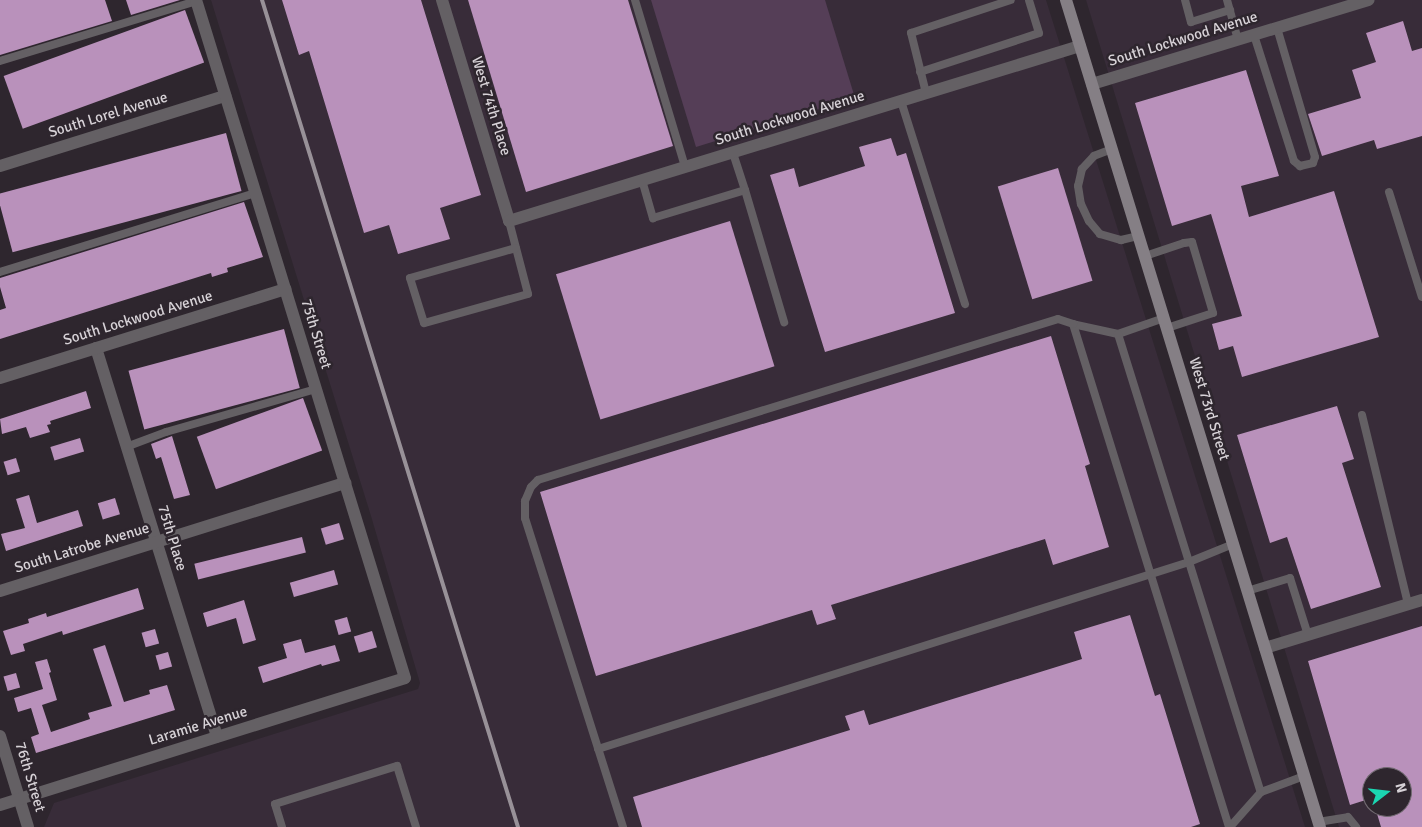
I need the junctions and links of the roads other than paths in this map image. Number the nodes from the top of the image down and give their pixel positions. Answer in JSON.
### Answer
{"nodes":[{"id":1,"x":442,"y":0,"type":"edge"},
{"id":2,"x":635,"y":0,"type":"edge"},
{"id":3,"x":1011,"y":0,"type":"edge"},
{"id":4,"x":1029,"y":0,"type":"edge"},
{"id":5,"x":1066,"y":0,"type":"edge"},
{"id":6,"x":1185,"y":0,"type":"edge"},
{"id":7,"x":1227,"y":0,"type":"edge"},
{"id":8,"x":1369,"y":0,"type":"edge"},
{"id":9,"x":196,"y":1,"type":"edge"},
{"id":10,"x":1230,"y":10,"type":"junction"},
{"id":11,"x":1277,"y":28,"type":"junction"},
{"id":12,"x":1254,"y":35,"type":"junction"},
{"id":13,"x":1238,"y":40,"type":"junction"},
{"id":14,"x":1080,"y":46,"type":"junction"},
{"id":15,"x":0,"y":61,"type":"edge"},
{"id":16,"x":920,"y":72,"type":"junction"},
{"id":17,"x":1092,"y":84,"type":"junction"},
{"id":18,"x":926,"y":93,"type":"junction"},
{"id":19,"x":225,"y":96,"type":"junction"},
{"id":20,"x":901,"y":101,"type":"junction"},
{"id":21,"x":1112,"y":149,"type":"junction"},
{"id":22,"x":733,"y":152,"type":"junction"},
{"id":23,"x":0,"y":166,"type":"edge"},
{"id":24,"x":685,"y":167,"type":"junction"},
{"id":25,"x":642,"y":180,"type":"junction"},
{"id":26,"x":745,"y":190,"type":"junction"},
{"id":27,"x":1389,"y":192,"type":"dead end"},
{"id":28,"x":255,"y":193,"type":"junction"},
{"id":29,"x":509,"y":221,"type":"junction"},
{"id":30,"x":1138,"y":236,"type":"junction"},
{"id":31,"x":516,"y":248,"type":"junction"},
{"id":32,"x":1145,"y":256,"type":"junction"},
{"id":33,"x":0,"y":272,"type":"edge"},
{"id":34,"x":286,"y":289,"type":"junction"},
{"id":35,"x":1422,"y":297,"type":"edge"},
{"id":36,"x":965,"y":304,"type":"dead end"},
{"id":37,"x":784,"y":322,"type":"dead end"},
{"id":38,"x":1165,"y":323,"type":"junction"},
{"id":39,"x":1073,"y":324,"type":"junction"},
{"id":40,"x":1118,"y":334,"type":"junction"},
{"id":41,"x":96,"y":348,"type":"junction"},
{"id":42,"x":0,"y":378,"type":"edge"},
{"id":43,"x":316,"y":389,"type":"junction"},
{"id":44,"x":1362,"y":414,"type":"dead end"},
{"id":45,"x":126,"y":447,"type":"junction"},
{"id":46,"x":345,"y":483,"type":"junction"},
{"id":47,"x":156,"y":542,"type":"junction"},
{"id":48,"x":1233,"y":544,"type":"junction"},
{"id":49,"x":1189,"y":562,"type":"junction"},
{"id":50,"x":1151,"y":574,"type":"junction"},
{"id":51,"x":0,"y":591,"type":"edge"},
{"id":52,"x":1247,"y":591,"type":"junction"},
{"id":53,"x":1422,"y":600,"type":"edge"},
{"id":54,"x":1408,"y":604,"type":"junction"},
{"id":55,"x":1308,"y":635,"type":"junction"},
{"id":56,"x":1265,"y":648,"type":"junction"},
{"id":57,"x":405,"y":678,"type":"joint"},
{"id":58,"x":0,"y":736,"type":"edge"},
{"id":59,"x":217,"y":737,"type":"junction"},
{"id":60,"x":598,"y":749,"type":"junction"},
{"id":61,"x":1304,"y":776,"type":"junction"},
{"id":62,"x":1261,"y":792,"type":"junction"},
{"id":63,"x":20,"y":799,"type":"junction"},
{"id":64,"x":0,"y":805,"type":"edge"},
{"id":65,"x":1319,"y":825,"type":"edge"},
{"id":66,"x":279,"y":826,"type":"edge"},
{"id":67,"x":28,"y":827,"type":"edge"},
{"id":68,"x":416,"y":827,"type":"edge"},
{"id":69,"x":623,"y":827,"type":"edge"},
{"id":70,"x":1230,"y":827,"type":"edge"},
{"id":71,"x":1356,"y":827,"type":"edge"}],
"edges":[{"from":1,"to":29,"type":"street","name":"West 74th Place"},
{"from":2,"to":24,"type":"lane"},
{"from":3,"to":16,"type":"lane"},
{"from":4,"to":16,"type":"lane"},
{"from":5,"to":14,"type":"street","name":"West 73rd Street"},
{"from":6,"to":10,"type":"lane"},
{"from":7,"to":10,"type":"lane"},
{"from":8,"to":11,"type":"street","name":"South Lockwood Avenue"},
{"from":9,"to":15,"type":"lane"},
{"from":9,"to":19,"type":"street","name":"75th Street"},
{"from":10,"to":13,"type":"lane"},
{"from":11,"to":12,"type":"street","name":"South Lockwood Avenue"},
{"from":11,"to":12,"type":"lane"},
{"from":12,"to":13,"type":"street","name":"South Lockwood Avenue"},
{"from":13,"to":17,"type":"street","name":"South Lockwood Avenue"},
{"from":14,"to":17,"type":"street","name":"West 73rd Street"},
{"from":14,"to":18,"type":"street","name":"South Lockwood Avenue"},
{"from":16,"to":18,"type":"lane"},
{"from":17,"to":21,"type":"street","name":"West 73rd Street"},
{"from":18,"to":20,"type":"street","name":"South Lockwood Avenue"},
{"from":19,"to":23,"type":"street","name":"South Lorel Avenue"},
{"from":19,"to":28,"type":"street","name":"75th Street"},
{"from":20,"to":22,"type":"street","name":"South Lockwood Avenue"},
{"from":20,"to":36,"type":"lane"},
{"from":21,"to":30,"type":"street","name":"West 73rd Street"},
{"from":21,"to":30,"type":"lane"},
{"from":22,"to":24,"type":"street","name":"South Lockwood Avenue"},
{"from":22,"to":26,"type":"lane"},
{"from":24,"to":25,"type":"street","name":"South Lockwood Avenue"},
{"from":25,"to":26,"type":"lane"},
{"from":25,"to":29,"type":"street","name":"South Lockwood Avenue"},
{"from":26,"to":37,"type":"lane"},
{"from":27,"to":35,"type":"lane"},
{"from":28,"to":33,"type":"lane"},
{"from":28,"to":34,"type":"street","name":"75th Street"},
{"from":29,"to":31,"type":"lane"},
{"from":30,"to":32,"type":"street","name":"West 73rd Street"},
{"from":31,"to":31,"type":"lane"},
{"from":32,"to":38,"type":"street","name":"West 73rd Street"},
{"from":32,"to":38,"type":"lane"},
{"from":34,"to":41,"type":"street","name":"South Lockwood Avenue"},
{"from":34,"to":43,"type":"street","name":"75th Street"},
{"from":38,"to":40,"type":"lane"},
{"from":38,"to":48,"type":"street","name":"West 73rd Street"},
{"from":39,"to":40,"type":"lane"},
{"from":39,"to":50,"type":"lane"},
{"from":39,"to":60,"type":"lane"},
{"from":40,"to":49,"type":"lane"},
{"from":41,"to":42,"type":"street","name":"South Lockwood Avenue"},
{"from":41,"to":45,"type":"street","name":"75th Place"},
{"from":43,"to":45,"type":"lane"},
{"from":43,"to":46,"type":"street","name":"75th Street"},
{"from":44,"to":54,"type":"lane"},
{"from":45,"to":47,"type":"street","name":"75th Place"},
{"from":46,"to":47,"type":"street","name":"South Latrobe Avenue"},
{"from":46,"to":57,"type":"street","name":"75th Street"},
{"from":47,"to":51,"type":"street","name":"South Latrobe Avenue"},
{"from":47,"to":59,"type":"street","name":"75th Place"},
{"from":48,"to":49,"type":"lane"},
{"from":48,"to":52,"type":"street","name":"West 73rd Street"},
{"from":49,"to":50,"type":"lane"},
{"from":49,"to":62,"type":"lane"},
{"from":50,"to":60,"type":"lane"},
{"from":50,"to":70,"type":"lane"},
{"from":52,"to":55,"type":"lane"},
{"from":52,"to":56,"type":"street","name":"West 73rd Street"},
{"from":53,"to":54,"type":"street"},
{"from":54,"to":55,"type":"street"},
{"from":55,"to":56,"type":"street"},
{"from":56,"to":61,"type":"street","name":"West 73rd Street"},
{"from":57,"to":59,"type":"street","name":"Laramie Avenue"},
{"from":58,"to":63,"type":"street","name":"76th Street"},
{"from":59,"to":63,"type":"street","name":"Laramie Avenue"},
{"from":60,"to":69,"type":"lane"},
{"from":61,"to":62,"type":"lane"},
{"from":61,"to":65,"type":"street","name":"West 73rd Street"},
{"from":62,"to":70,"type":"lane"},
{"from":63,"to":64,"type":"street","name":"Laramie Avenue"},
{"from":63,"to":67,"type":"street","name":"76th Street"},
{"from":65,"to":71,"type":"lane"},
{"from":66,"to":68,"type":"lane"}]}
